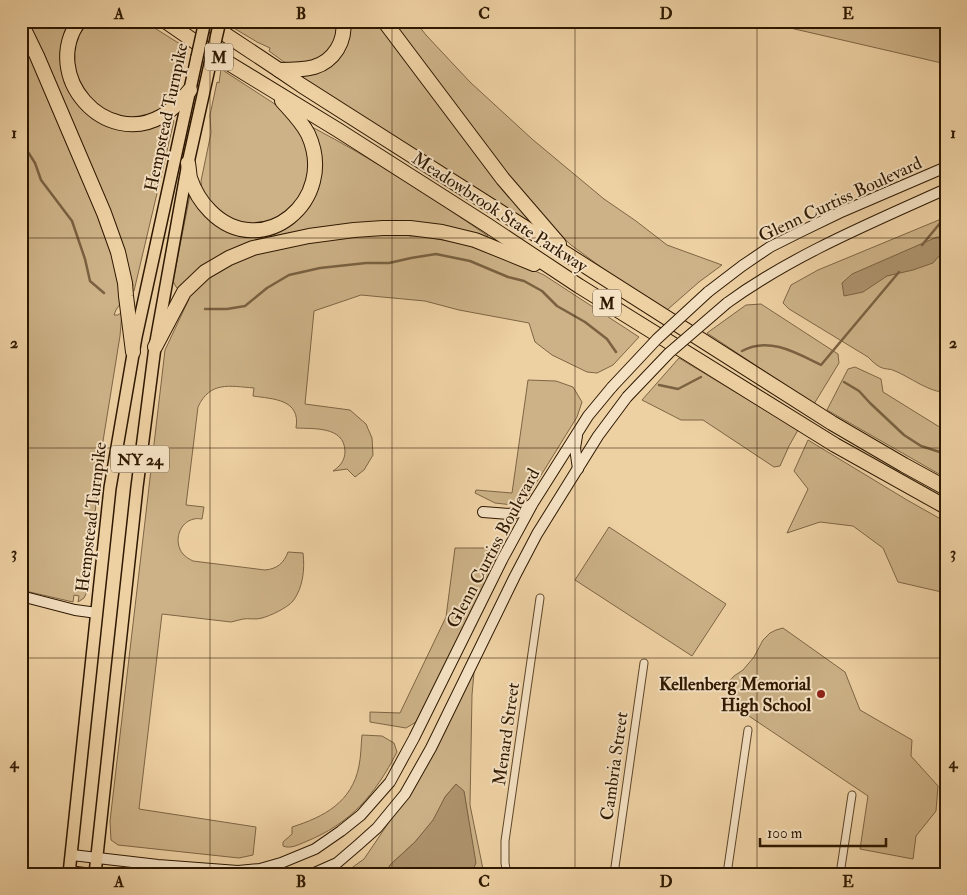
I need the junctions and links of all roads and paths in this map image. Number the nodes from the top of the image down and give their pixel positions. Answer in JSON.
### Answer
{"nodes":[{"id":1,"x":78,"y":21,"type":"edge"},
{"id":2,"x":164,"y":21,"type":"edge"},
{"id":3,"x":205,"y":21,"type":"edge"},
{"id":4,"x":220,"y":21,"type":"edge"},
{"id":5,"x":343,"y":21,"type":"edge"},
{"id":6,"x":384,"y":21,"type":"edge"},
{"id":7,"x":21,"y":23,"type":"edge"},
{"id":8,"x":279,"y":70,"type":"junction"},
{"id":9,"x":190,"y":90,"type":"junction"},
{"id":10,"x":274,"y":91,"type":"junction"},
{"id":11,"x":188,"y":163,"type":"junction"},
{"id":12,"x":946,"y":167,"type":"edge"},
{"id":13,"x":946,"y":189,"type":"edge"},
{"id":14,"x":568,"y":254,"type":"junction"},
{"id":15,"x":558,"y":272,"type":"junction"},
{"id":16,"x":155,"y":347,"type":"junction"},
{"id":17,"x":133,"y":352,"type":"junction"},
{"id":18,"x":578,"y":432,"type":"junction"},
{"id":19,"x":578,"y":469,"type":"junction"},
{"id":20,"x":946,"y":488,"type":"edge"},
{"id":21,"x":533,"y":503,"type":"junction"},
{"id":22,"x":946,"y":508,"type":"edge"},
{"id":23,"x":483,"y":512,"type":"dead end"},
{"id":24,"x":21,"y":596,"type":"edge"},
{"id":25,"x":540,"y":598,"type":"dead end"},
{"id":26,"x":97,"y":613,"type":"junction"},
{"id":27,"x":644,"y":663,"type":"dead end"},
{"id":28,"x":748,"y":730,"type":"dead end"},
{"id":29,"x":852,"y":795,"type":"dead end"},
{"id":30,"x":72,"y":855,"type":"junction"},
{"id":31,"x":96,"y":858,"type":"junction"},
{"id":32,"x":260,"y":872,"type":"edge"},
{"id":33,"x":69,"y":873,"type":"edge"},
{"id":34,"x":93,"y":874,"type":"edge"},
{"id":35,"x":312,"y":874,"type":"edge"},
{"id":36,"x":507,"y":874,"type":"edge"},
{"id":37,"x":614,"y":874,"type":"edge"},
{"id":38,"x":727,"y":874,"type":"edge"},
{"id":39,"x":840,"y":874,"type":"edge"}],
"edges":[{"from":1,"to":9,"type":"highway"},
{"from":2,"to":10,"type":"highway","name":"Meadowbrook State Parkway","number":"M"},
{"from":3,"to":8,"type":"highway","name":"Meadowbrook State Parkway","number":"M"},
{"from":3,"to":9,"type":"main road","name":"Hempstead Turnpike","number":"NY 24","bridge":true},
{"from":4,"to":11,"type":"main road","name":"Hempstead Turnpike","number":"NY 24","bridge":true},
{"from":5,"to":8,"type":"highway"},
{"from":6,"to":14,"type":"highway"},
{"from":7,"to":17,"type":"highway"},
{"from":8,"to":14,"type":"highway","name":"Meadowbrook State Parkway","number":"M"},
{"from":9,"to":17,"type":"main road","name":"Hempstead Turnpike","number":"NY 24"},
{"from":10,"to":11,"type":"highway"},
{"from":10,"to":15,"type":"highway","name":"Meadowbrook State Parkway","number":"M"},
{"from":11,"to":16,"type":"main road","name":"Hempstead Turnpike","number":"NY 24"},
{"from":12,"to":18,"type":"main road","name":"Glenn Curtiss Boulevard","bridge":true},
{"from":13,"to":19,"type":"main road","name":"Glenn Curtiss Boulevard","bridge":true},
{"from":14,"to":20,"type":"highway","name":"Meadowbrook State Parkway","number":"M"},
{"from":15,"to":16,"type":"highway"},
{"from":15,"to":22,"type":"highway","name":"Meadowbrook State Parkway","number":"M"},
{"from":16,"to":31,"type":"main road","name":"Hempstead Turnpike","number":"NY 24"},
{"from":17,"to":26,"type":"main road","name":"Hempstead Turnpike","number":"NY 24"},
{"from":18,"to":19,"type":"main road"},
{"from":18,"to":21,"type":"main road","name":"Glenn Curtiss Boulevard"},
{"from":19,"to":35,"type":"main road","name":"Glenn Curtiss Boulevard"},
{"from":21,"to":23,"type":"main road"},
{"from":21,"to":32,"type":"main road","name":"Glenn Curtiss Boulevard"},
{"from":24,"to":26,"type":"main road"},
{"from":25,"to":36,"type":"street","name":"Menard Street"},
{"from":26,"to":30,"type":"main road","name":"Hempstead Turnpike","number":"NY 24"},
{"from":27,"to":37,"type":"street","name":"Cambria Street"},
{"from":28,"to":38,"type":"street"},
{"from":29,"to":39,"type":"street"},
{"from":30,"to":31,"type":"main road","name":"Glenn Curtiss Boulevard"},
{"from":30,"to":33,"type":"main road","name":"Hempstead Turnpike","number":"NY 24"},
{"from":31,"to":32,"type":"main road","name":"Glenn Curtiss Boulevard"},
{"from":31,"to":34,"type":"main road","name":"Hempstead Turnpike","number":"NY 24"},
{"from":33,"to":34,"type":"main road"}]}
